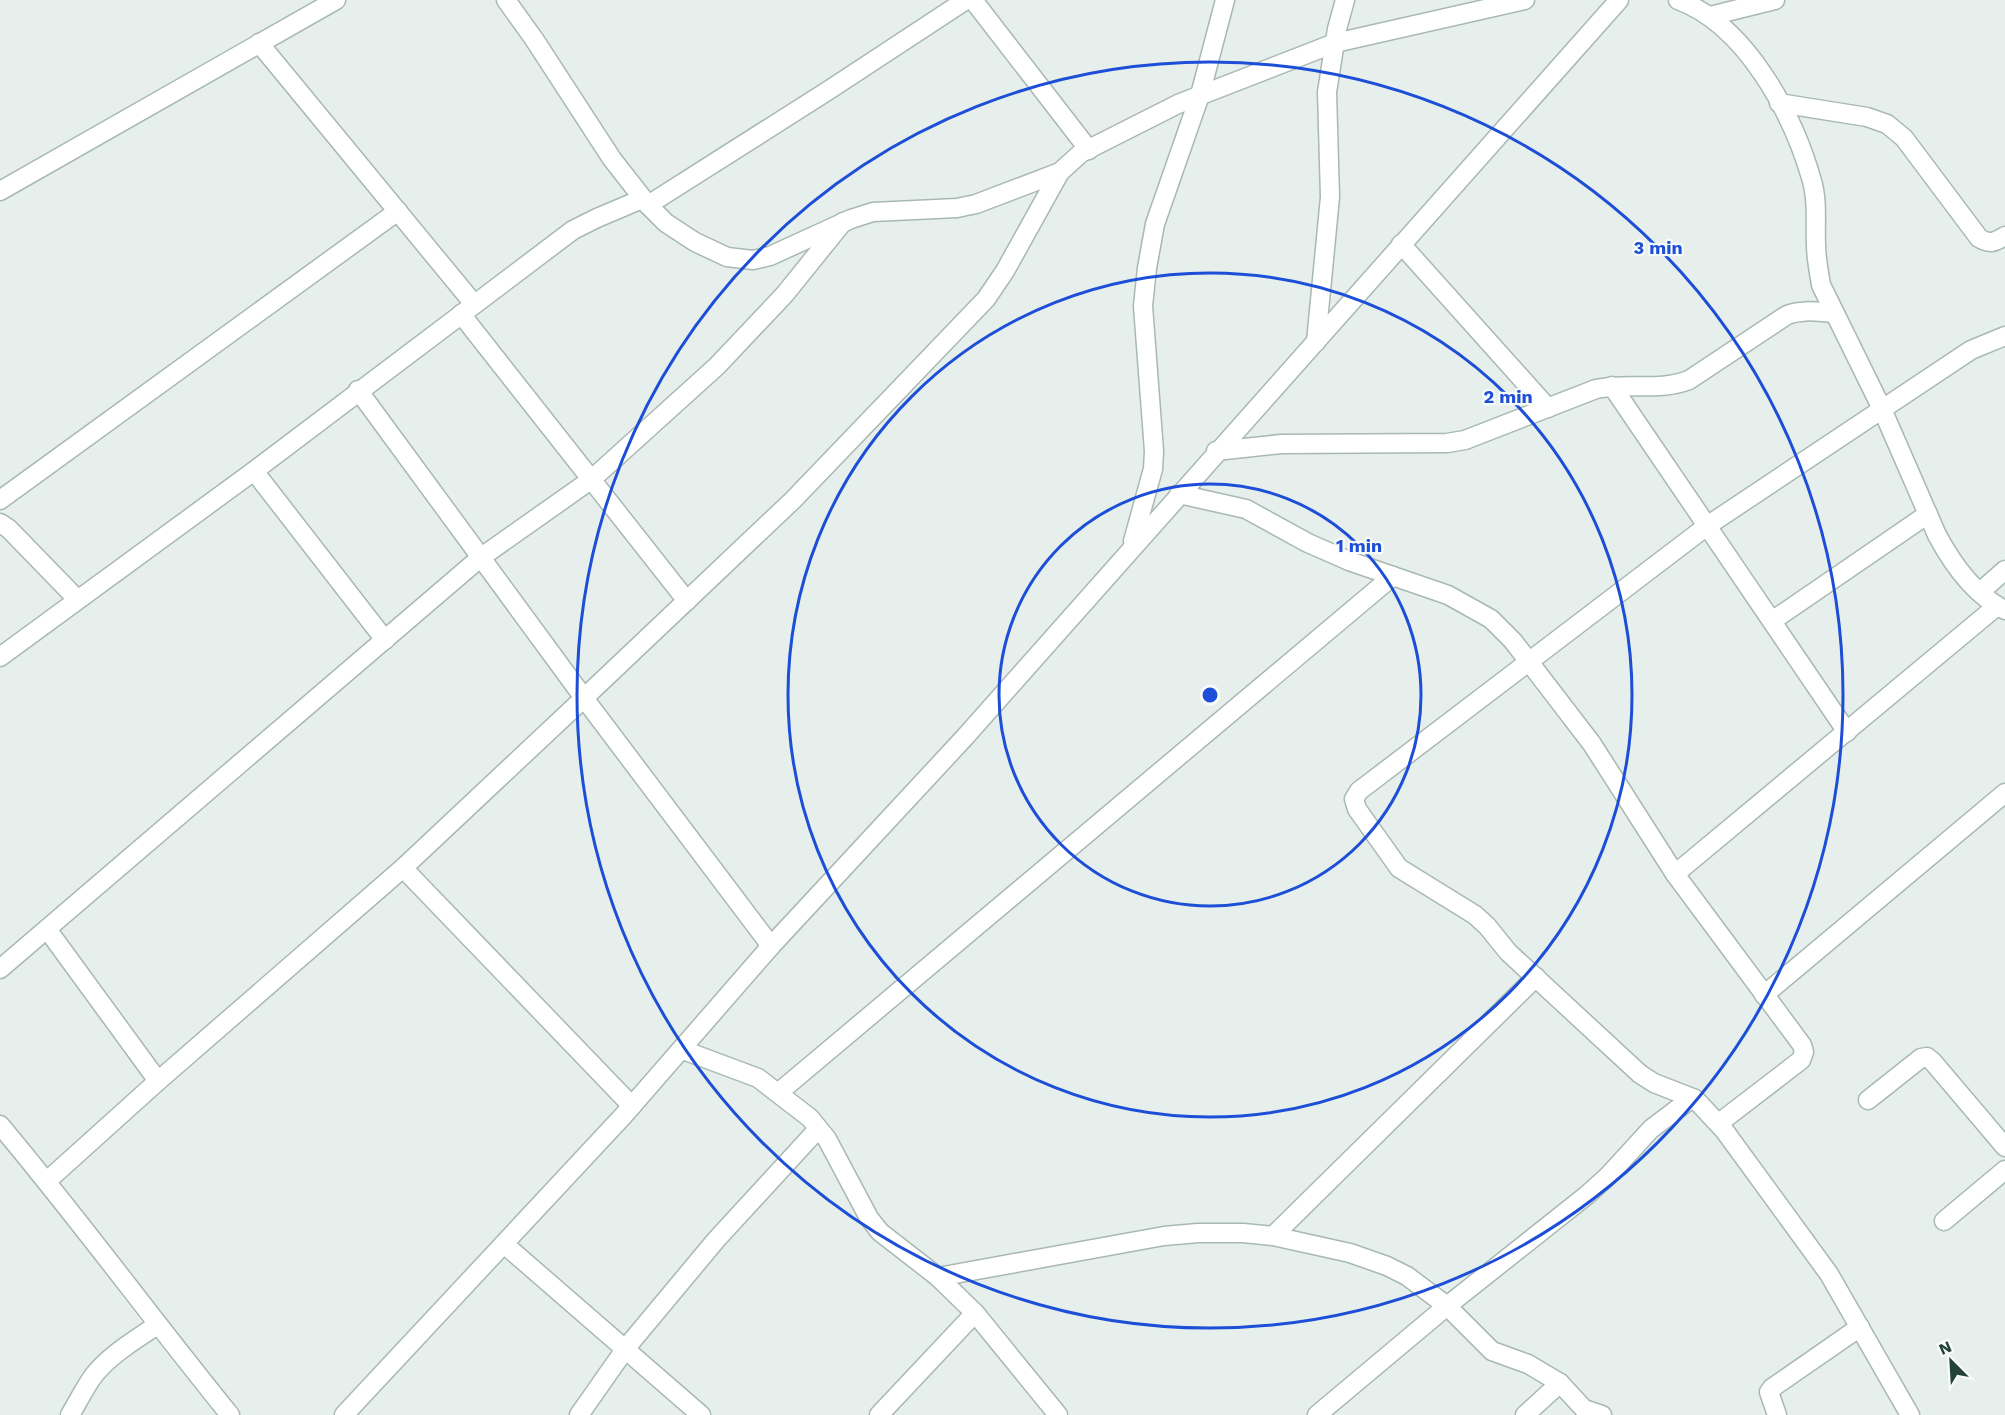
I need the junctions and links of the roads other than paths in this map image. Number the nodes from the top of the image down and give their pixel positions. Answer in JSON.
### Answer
{"nodes":[{"id":1,"x":336,"y":0,"type":"edge"},
{"id":2,"x":506,"y":0,"type":"edge"},
{"id":3,"x":966,"y":0,"type":"edge"},
{"id":4,"x":973,"y":0,"type":"edge"},
{"id":5,"x":1225,"y":0,"type":"edge"},
{"id":6,"x":1345,"y":0,"type":"edge"},
{"id":7,"x":1525,"y":0,"type":"edge"},
{"id":8,"x":1619,"y":0,"type":"edge"},
{"id":9,"x":1678,"y":0,"type":"edge"},
{"id":10,"x":1775,"y":0,"type":"edge"},
{"id":11,"x":1710,"y":16,"type":"junction"},
{"id":12,"x":259,"y":43,"type":"junction"},
{"id":13,"x":1335,"y":43,"type":"junction"},
{"id":14,"x":1200,"y":95,"type":"junction"},
{"id":15,"x":1779,"y":103,"type":"junction"},
{"id":16,"x":1089,"y":150,"type":"junction"},
{"id":17,"x":1060,"y":172,"type":"junction"},
{"id":18,"x":0,"y":191,"type":"edge"},
{"id":19,"x":645,"y":202,"type":"junction"},
{"id":20,"x":398,"y":210,"type":"junction"},
{"id":21,"x":843,"y":222,"type":"junction"},
{"id":22,"x":2005,"y":236,"type":"edge"},
{"id":23,"x":1401,"y":244,"type":"junction"},
{"id":24,"x":467,"y":309,"type":"junction"},
{"id":25,"x":1834,"y":313,"type":"junction"},
{"id":26,"x":2005,"y":336,"type":"edge"},
{"id":27,"x":1316,"y":342,"type":"junction"},
{"id":28,"x":1612,"y":386,"type":"junction"},
{"id":29,"x":358,"y":390,"type":"junction"},
{"id":30,"x":1548,"y":408,"type":"junction"},
{"id":31,"x":1882,"y":409,"type":"junction"},
{"id":32,"x":1216,"y":451,"type":"junction"},
{"id":33,"x":254,"y":471,"type":"junction"},
{"id":34,"x":592,"y":479,"type":"junction"},
{"id":35,"x":1179,"y":494,"type":"junction"},
{"id":36,"x":0,"y":500,"type":"edge"},
{"id":37,"x":1928,"y":514,"type":"junction"},
{"id":38,"x":0,"y":523,"type":"edge"},
{"id":39,"x":1707,"y":526,"type":"junction"},
{"id":40,"x":1132,"y":547,"type":"junction"},
{"id":41,"x":480,"y":558,"type":"junction"},
{"id":42,"x":2005,"y":570,"type":"edge"},
{"id":43,"x":1393,"y":576,"type":"junction"},
{"id":44,"x":1980,"y":592,"type":"junction"},
{"id":45,"x":77,"y":599,"type":"junction"},
{"id":46,"x":687,"y":601,"type":"junction"},
{"id":47,"x":2001,"y":608,"type":"edge"},
{"id":48,"x":1772,"y":621,"type":"junction"},
{"id":49,"x":385,"y":640,"type":"junction"},
{"id":50,"x":0,"y":657,"type":"edge"},
{"id":51,"x":1529,"y":663,"type":"junction"},
{"id":52,"x":584,"y":698,"type":"junction"},
{"id":53,"x":1847,"y":732,"type":"junction"},
{"id":54,"x":2005,"y":793,"type":"edge"},
{"id":55,"x":403,"y":868,"type":"junction"},
{"id":56,"x":1675,"y":874,"type":"junction"},
{"id":57,"x":47,"y":929,"type":"junction"},
{"id":58,"x":771,"y":946,"type":"junction"},
{"id":59,"x":0,"y":969,"type":"edge"},
{"id":60,"x":1536,"y":977,"type":"junction"},
{"id":61,"x":1764,"y":995,"type":"junction"},
{"id":62,"x":683,"y":1050,"type":"junction"},
{"id":63,"x":158,"y":1081,"type":"junction"},
{"id":64,"x":778,"y":1093,"type":"junction"},
{"id":65,"x":1692,"y":1098,"type":"junction"},
{"id":66,"x":1868,"y":1100,"type":"dead end"},
{"id":67,"x":632,"y":1106,"type":"junction"},
{"id":68,"x":1719,"y":1123,"type":"junction"},
{"id":69,"x":0,"y":1125,"type":"edge"},
{"id":70,"x":818,"y":1128,"type":"junction"},
{"id":71,"x":2005,"y":1147,"type":"edge"},
{"id":72,"x":2005,"y":1170,"type":"edge"},
{"id":73,"x":47,"y":1181,"type":"junction"},
{"id":74,"x":1944,"y":1221,"type":"dead end"},
{"id":75,"x":1273,"y":1236,"type":"junction"},
{"id":76,"x":504,"y":1244,"type":"junction"},
{"id":77,"x":938,"y":1277,"type":"junction"},
{"id":78,"x":1447,"y":1306,"type":"junction"},
{"id":79,"x":975,"y":1313,"type":"junction"},
{"id":80,"x":157,"y":1324,"type":"junction"},
{"id":81,"x":1860,"y":1327,"type":"junction"},
{"id":82,"x":626,"y":1348,"type":"junction"},
{"id":83,"x":1560,"y":1383,"type":"junction"},
{"id":84,"x":1324,"y":1413,"type":"edge"},
{"id":85,"x":70,"y":1415,"type":"edge"},
{"id":86,"x":230,"y":1415,"type":"edge"},
{"id":87,"x":344,"y":1415,"type":"edge"},
{"id":88,"x":579,"y":1415,"type":"edge"},
{"id":89,"x":700,"y":1415,"type":"edge"},
{"id":90,"x":879,"y":1415,"type":"edge"},
{"id":91,"x":1058,"y":1415,"type":"edge"},
{"id":92,"x":1525,"y":1415,"type":"edge"},
{"id":93,"x":1602,"y":1415,"type":"edge"},
{"id":94,"x":1777,"y":1415,"type":"edge"},
{"id":95,"x":1910,"y":1415,"type":"edge"}],
"edges":[{"from":1,"to":12,"type":"street"},
{"from":2,"to":19,"type":"street"},
{"from":3,"to":19,"type":"street"},
{"from":4,"to":16,"type":"street"},
{"from":5,"to":14,"type":"street"},
{"from":6,"to":13,"type":"street"},
{"from":7,"to":13,"type":"street"},
{"from":8,"to":23,"type":"street"},
{"from":9,"to":11,"type":"street"},
{"from":10,"to":11,"type":"street"},
{"from":11,"to":15,"type":"street"},
{"from":12,"to":18,"type":"street"},
{"from":12,"to":20,"type":"street"},
{"from":13,"to":14,"type":"street"},
{"from":13,"to":27,"type":"street"},
{"from":14,"to":16,"type":"street"},
{"from":14,"to":40,"type":"street"},
{"from":15,"to":22,"type":"street"},
{"from":15,"to":25,"type":"street"},
{"from":16,"to":17,"type":"street"},
{"from":17,"to":21,"type":"street"},
{"from":17,"to":46,"type":"street"},
{"from":19,"to":21,"type":"street"},
{"from":19,"to":24,"type":"street"},
{"from":20,"to":24,"type":"street"},
{"from":20,"to":36,"type":"street"},
{"from":21,"to":34,"type":"street"},
{"from":23,"to":27,"type":"street"},
{"from":23,"to":30,"type":"street"},
{"from":24,"to":29,"type":"street"},
{"from":24,"to":34,"type":"street"},
{"from":25,"to":28,"type":"street"},
{"from":25,"to":31,"type":"street"},
{"from":26,"to":31,"type":"street"},
{"from":27,"to":32,"type":"street"},
{"from":28,"to":30,"type":"street"},
{"from":28,"to":39,"type":"street"},
{"from":29,"to":33,"type":"street"},
{"from":29,"to":41,"type":"street"},
{"from":30,"to":32,"type":"street"},
{"from":31,"to":37,"type":"street"},
{"from":31,"to":39,"type":"street"},
{"from":32,"to":35,"type":"street"},
{"from":33,"to":45,"type":"street"},
{"from":33,"to":49,"type":"street"},
{"from":34,"to":41,"type":"street"},
{"from":34,"to":46,"type":"street"},
{"from":35,"to":40,"type":"street"},
{"from":35,"to":43,"type":"street"},
{"from":37,"to":44,"type":"street"},
{"from":37,"to":48,"type":"street"},
{"from":38,"to":45,"type":"street"},
{"from":39,"to":48,"type":"street"},
{"from":39,"to":51,"type":"street"},
{"from":40,"to":58,"type":"street"},
{"from":41,"to":49,"type":"street"},
{"from":41,"to":52,"type":"street"},
{"from":42,"to":44,"type":"street"},
{"from":43,"to":51,"type":"street"},
{"from":43,"to":64,"type":"street"},
{"from":44,"to":47,"type":"street"},
{"from":45,"to":50,"type":"street"},
{"from":46,"to":52,"type":"street"},
{"from":47,"to":53,"type":"street"},
{"from":48,"to":53,"type":"street"},
{"from":49,"to":57,"type":"street"},
{"from":51,"to":56,"type":"street"},
{"from":51,"to":60,"type":"street"},
{"from":52,"to":55,"type":"street"},
{"from":52,"to":58,"type":"street"},
{"from":53,"to":56,"type":"street"},
{"from":54,"to":61,"type":"street"},
{"from":55,"to":63,"type":"street"},
{"from":55,"to":67,"type":"street"},
{"from":56,"to":61,"type":"street"},
{"from":57,"to":59,"type":"street"},
{"from":57,"to":63,"type":"street"},
{"from":58,"to":62,"type":"street"},
{"from":60,"to":65,"type":"street"},
{"from":60,"to":75,"type":"street"},
{"from":61,"to":68,"type":"street"},
{"from":62,"to":64,"type":"street"},
{"from":62,"to":67,"type":"street"},
{"from":63,"to":73,"type":"street"},
{"from":64,"to":70,"type":"street"},
{"from":65,"to":68,"type":"street"},
{"from":65,"to":78,"type":"street"},
{"from":66,"to":71,"type":"street"},
{"from":67,"to":76,"type":"street"},
{"from":68,"to":81,"type":"street"},
{"from":69,"to":73,"type":"street"},
{"from":70,"to":77,"type":"street"},
{"from":70,"to":82,"type":"street"},
{"from":72,"to":74,"type":"street"},
{"from":73,"to":80,"type":"street"},
{"from":75,"to":77,"type":"street"},
{"from":75,"to":78,"type":"street"},
{"from":76,"to":82,"type":"street"},
{"from":76,"to":87,"type":"street"},
{"from":77,"to":79,"type":"street"},
{"from":78,"to":83,"type":"street"},
{"from":78,"to":84,"type":"street"},
{"from":79,"to":90,"type":"street"},
{"from":79,"to":91,"type":"street"},
{"from":80,"to":85,"type":"street"},
{"from":80,"to":86,"type":"street"},
{"from":81,"to":94,"type":"street"},
{"from":81,"to":95,"type":"street"},
{"from":82,"to":88,"type":"street"},
{"from":82,"to":89,"type":"street"},
{"from":83,"to":92,"type":"street"},
{"from":83,"to":93,"type":"street"}]}
